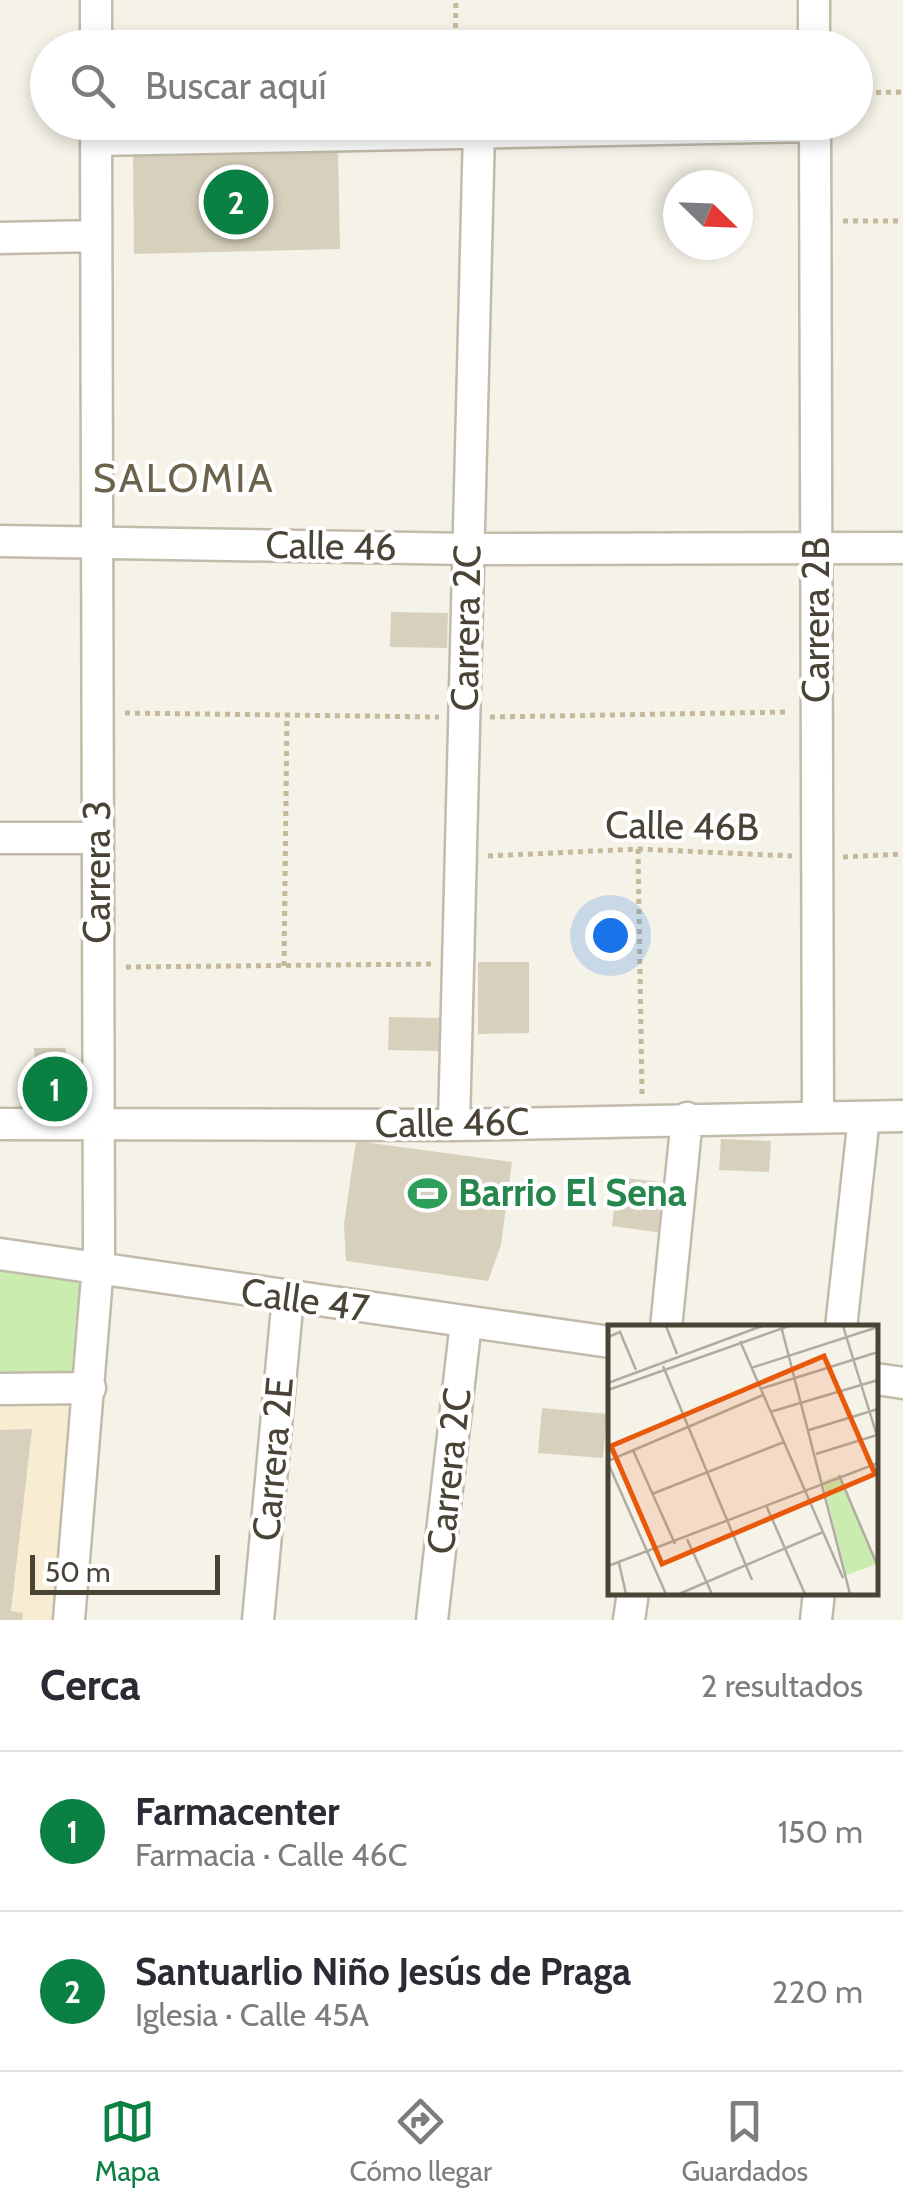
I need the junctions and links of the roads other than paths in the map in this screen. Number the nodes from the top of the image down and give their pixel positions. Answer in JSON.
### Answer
{"nodes":[{"id":1,"x":96,"y":0,"type":"edge"},
{"id":2,"x":814,"y":0,"type":"edge"},
{"id":3,"x":96,"y":30,"type":"edge"},
{"id":4,"x":814,"y":30,"type":"edge"},
{"id":5,"x":96,"y":140,"type":"edge"},
{"id":6,"x":478,"y":140,"type":"edge"},
{"id":7,"x":814,"y":140,"type":"edge"},
{"id":8,"x":96,"y":236,"type":"junction"},
{"id":9,"x":0,"y":238,"type":"edge"},
{"id":10,"x":0,"y":540,"type":"edge"},
{"id":11,"x":97,"y":541,"type":"junction"},
{"id":12,"x":816,"y":547,"type":"junction"},
{"id":13,"x":903,"y":548,"type":"edge"},
{"id":14,"x":468,"y":549,"type":"junction"},
{"id":15,"x":0,"y":838,"type":"edge"},
{"id":16,"x":97,"y":838,"type":"junction"},
{"id":17,"x":903,"y":1116,"type":"edge"},
{"id":18,"x":818,"y":1117,"type":"junction"},
{"id":19,"x":864,"y":1117,"type":"junction"},
{"id":20,"x":687,"y":1118,"type":"junction"},
{"id":21,"x":0,"y":1124,"type":"edge"},
{"id":22,"x":98,"y":1124,"type":"junction"},
{"id":23,"x":454,"y":1125,"type":"junction"},
{"id":24,"x":0,"y":1254,"type":"edge"},
{"id":25,"x":98,"y":1270,"type":"junction"},
{"id":26,"x":288,"y":1298,"type":"junction"},
{"id":27,"x":466,"y":1322,"type":"junction"},
{"id":28,"x":666,"y":1325,"type":"edge"},
{"id":29,"x":842,"y":1325,"type":"edge"},
{"id":30,"x":608,"y":1342,"type":"edge"},
{"id":31,"x":878,"y":1379,"type":"edge"},
{"id":32,"x":903,"y":1383,"type":"edge"},
{"id":33,"x":0,"y":1388,"type":"edge"},
{"id":34,"x":90,"y":1388,"type":"junction"},
{"id":35,"x":633,"y":1595,"type":"edge"},
{"id":36,"x":819,"y":1595,"type":"edge"},
{"id":37,"x":70,"y":1620,"type":"edge"},
{"id":38,"x":258,"y":1620,"type":"edge"},
{"id":39,"x":432,"y":1620,"type":"edge"},
{"id":40,"x":629,"y":1620,"type":"edge"},
{"id":41,"x":816,"y":1620,"type":"edge"}],
"edges":[{"from":1,"to":3,"type":"street"},
{"from":2,"to":4,"type":"street"},
{"from":5,"to":8,"type":"street","name":"Carrera 3"},
{"from":6,"to":14,"type":"street","name":"Carrera 2C"},
{"from":7,"to":12,"type":"street","name":"Carrera 2B"},
{"from":8,"to":9,"type":"street"},
{"from":8,"to":11,"type":"street","name":"Carrera 3"},
{"from":10,"to":11,"type":"street","name":"Calle 46"},
{"from":11,"to":14,"type":"street","name":"Calle 46"},
{"from":11,"to":16,"type":"street","name":"Carrera 3"},
{"from":12,"to":13,"type":"street","name":"Calle 46"},
{"from":12,"to":14,"type":"street","name":"Calle 46"},
{"from":12,"to":18,"type":"street","name":"Carrera 2B"},
{"from":14,"to":23,"type":"street","name":"Carrera 2C"},
{"from":15,"to":16,"type":"street"},
{"from":16,"to":22,"type":"street","name":"Carrera 3"},
{"from":17,"to":19,"type":"street","name":"Calle 46C"},
{"from":18,"to":19,"type":"street","name":"Calle 46C"},
{"from":18,"to":20,"type":"street","name":"Calle 46C"},
{"from":19,"to":29,"type":"street"},
{"from":20,"to":23,"type":"street","name":"Calle 46C"},
{"from":20,"to":28,"type":"street"},
{"from":21,"to":22,"type":"street","name":"Calle 46C"},
{"from":22,"to":23,"type":"street","name":"Calle 46C"},
{"from":22,"to":25,"type":"street","name":"Carrera 3"},
{"from":24,"to":25,"type":"street","name":"Calle 47"},
{"from":25,"to":26,"type":"street","name":"Calle 47"},
{"from":25,"to":34,"type":"street","name":"Carrera 3"},
{"from":26,"to":27,"type":"street","name":"Calle 47"},
{"from":26,"to":38,"type":"street","name":"Carrera 2E"},
{"from":27,"to":30,"type":"street","name":"Calle 47"},
{"from":27,"to":39,"type":"street","name":"Carrera 2C"},
{"from":31,"to":32,"type":"street"},
{"from":33,"to":34,"type":"street"},
{"from":34,"to":37,"type":"street","name":"Carrera 3"},
{"from":35,"to":40,"type":"street"},
{"from":36,"to":41,"type":"street"}]}
